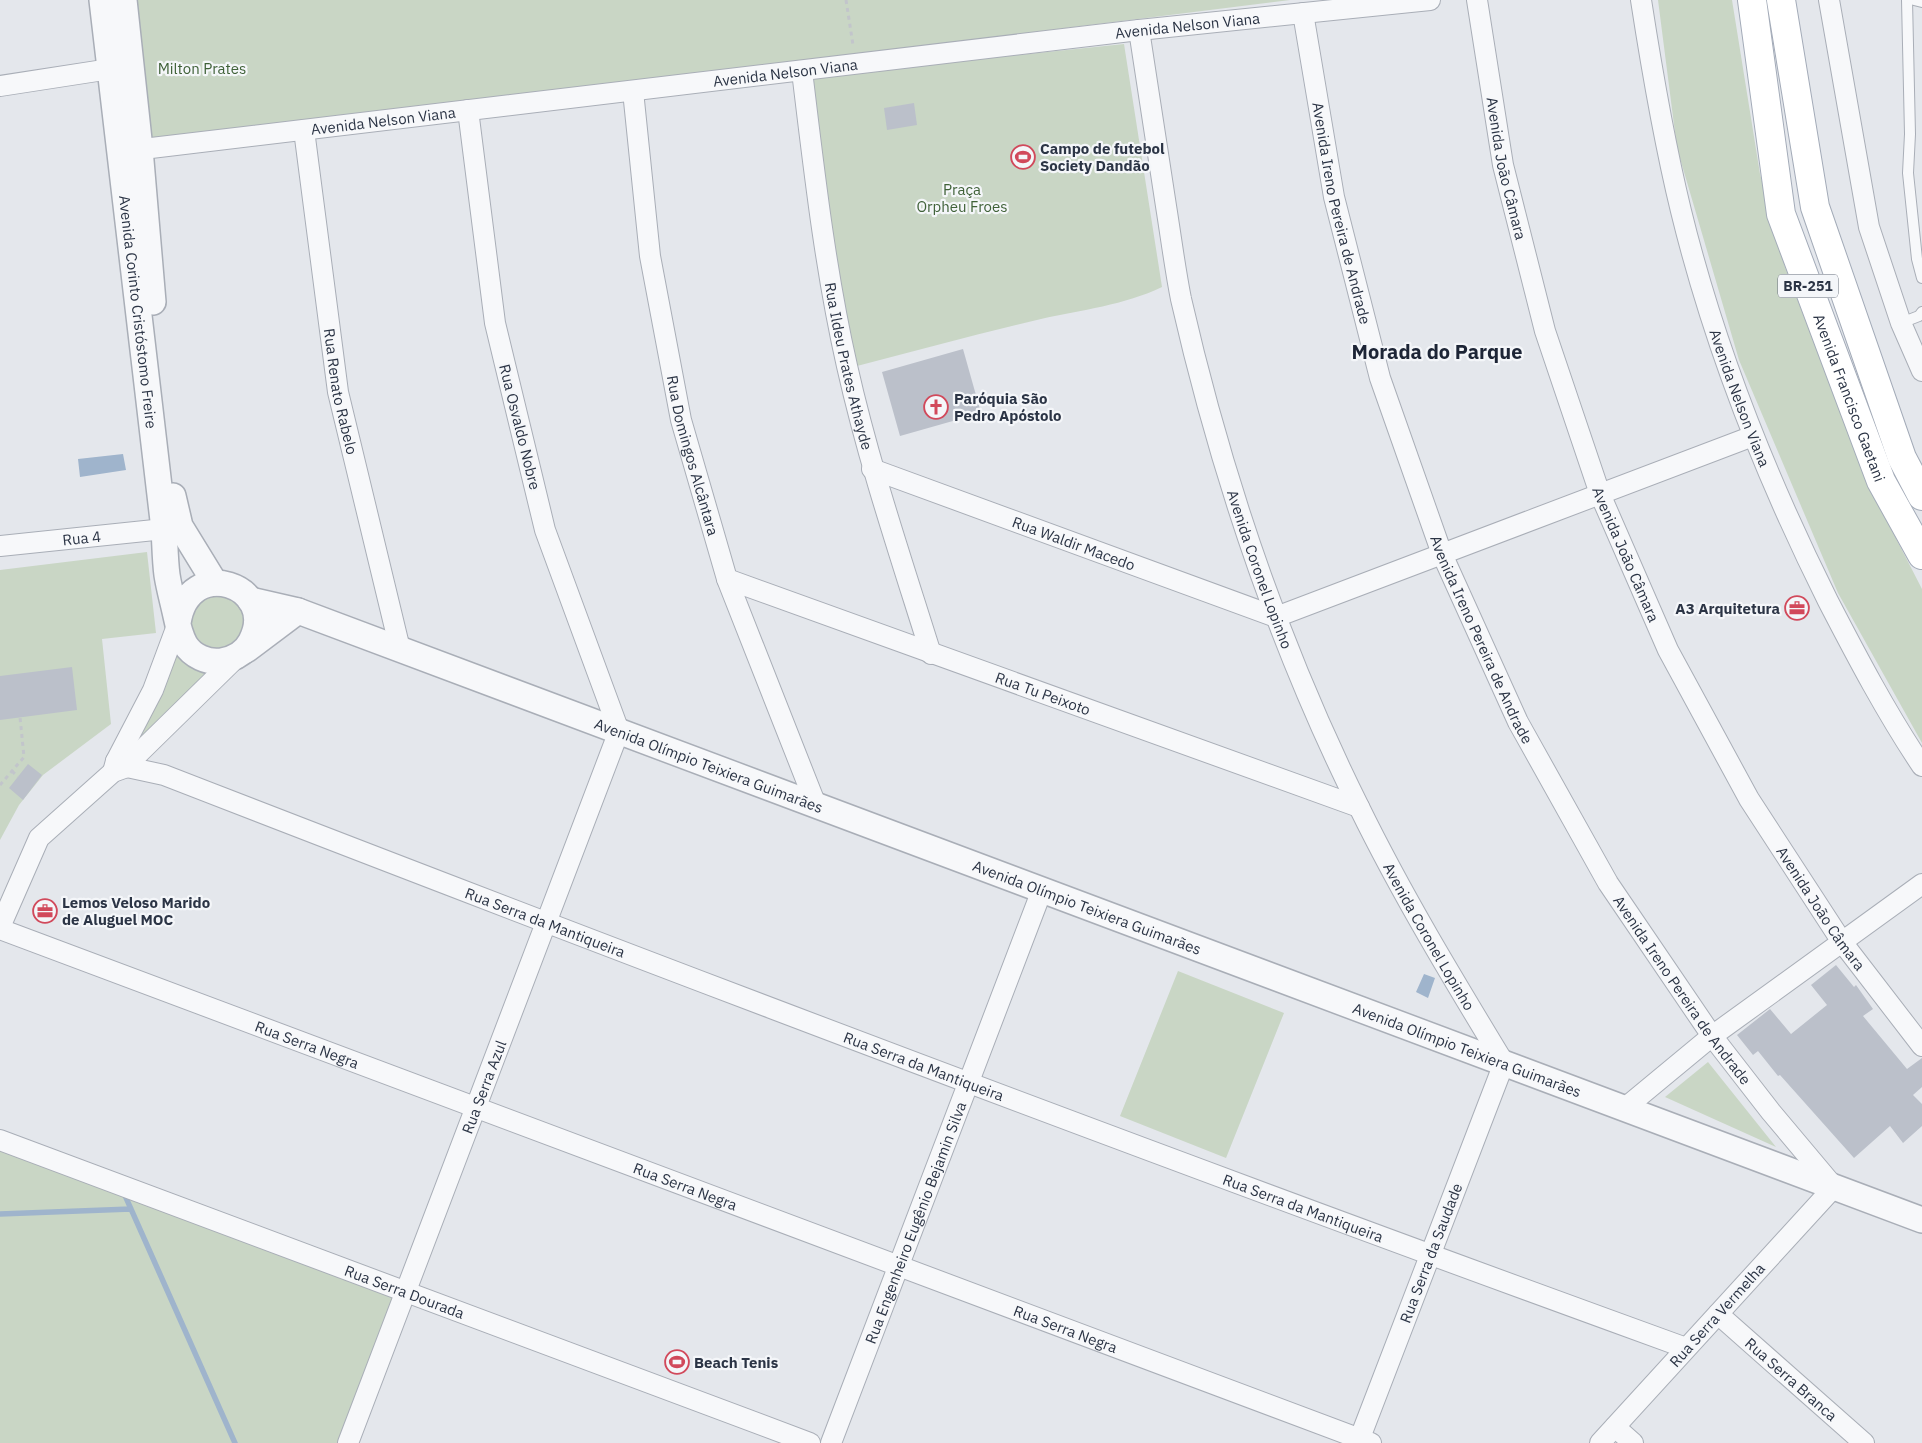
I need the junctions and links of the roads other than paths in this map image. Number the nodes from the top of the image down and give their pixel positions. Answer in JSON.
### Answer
{"nodes":[{"id":1,"x":102,"y":0,"type":"edge"},
{"id":2,"x":124,"y":0,"type":"edge"},
{"id":3,"x":1430,"y":0,"type":"edge"},
{"id":4,"x":1477,"y":0,"type":"edge"},
{"id":5,"x":1641,"y":0,"type":"edge"},
{"id":6,"x":1752,"y":0,"type":"edge"},
{"id":7,"x":1781,"y":0,"type":"edge"},
{"id":8,"x":1830,"y":0,"type":"edge"},
{"id":9,"x":1907,"y":0,"type":"edge"},
{"id":10,"x":1914,"y":0,"type":"edge"},
{"id":11,"x":1922,"y":2,"type":"edge"},
{"id":12,"x":1304,"y":13,"type":"junction"},
{"id":13,"x":1139,"y":30,"type":"junction"},
{"id":14,"x":110,"y":69,"type":"junction"},
{"id":15,"x":802,"y":71,"type":"junction"},
{"id":16,"x":0,"y":86,"type":"edge"},
{"id":17,"x":634,"y":90,"type":"junction"},
{"id":18,"x":468,"y":110,"type":"junction"},
{"id":19,"x":304,"y":130,"type":"junction"},
{"id":20,"x":130,"y":151,"type":"junction"},
{"id":21,"x":1922,"y":278,"type":"edge"},
{"id":22,"x":1922,"y":312,"type":"edge"},
{"id":23,"x":1902,"y":323,"type":"junction"},
{"id":24,"x":149,"y":344,"type":"junction"},
{"id":25,"x":1922,"y":371,"type":"edge"},
{"id":26,"x":1753,"y":436,"type":"junction"},
{"id":27,"x":872,"y":469,"type":"junction"},
{"id":28,"x":1600,"y":494,"type":"junction"},
{"id":29,"x":1922,"y":496,"type":"edge"},
{"id":30,"x":164,"y":529,"type":"junction"},
{"id":31,"x":0,"y":546,"type":"edge"},
{"id":32,"x":1442,"y":554,"type":"junction"},
{"id":33,"x":1922,"y":555,"type":"edge"},
{"id":34,"x":727,"y":579,"type":"junction"},
{"id":35,"x":215,"y":583,"type":"junction"},
{"id":36,"x":250,"y":600,"type":"junction"},
{"id":37,"x":298,"y":611,"type":"junction"},
{"id":38,"x":1276,"y":617,"type":"junction"},
{"id":39,"x":178,"y":624,"type":"junction"},
{"id":40,"x":400,"y":649,"type":"junction"},
{"id":41,"x":242,"y":653,"type":"junction"},
{"id":42,"x":931,"y":654,"type":"junction"},
{"id":43,"x":619,"y":731,"type":"junction"},
{"id":44,"x":123,"y":761,"type":"junction"},
{"id":45,"x":1922,"y":766,"type":"edge"},
{"id":46,"x":816,"y":805,"type":"junction"},
{"id":47,"x":1359,"y":807,"type":"junction"},
{"id":48,"x":1922,"y":884,"type":"edge"},
{"id":49,"x":1042,"y":890,"type":"junction"},
{"id":50,"x":546,"y":923,"type":"junction"},
{"id":51,"x":0,"y":928,"type":"edge"},
{"id":52,"x":1842,"y":942,"type":"junction"},
{"id":53,"x":1712,"y":1036,"type":"junction"},
{"id":54,"x":1922,"y":1046,"type":"edge"},
{"id":55,"x":1504,"y":1063,"type":"junction"},
{"id":56,"x":969,"y":1082,"type":"junction"},
{"id":57,"x":476,"y":1107,"type":"junction"},
{"id":58,"x":1625,"y":1108,"type":"junction"},
{"id":59,"x":0,"y":1140,"type":"edge"},
{"id":60,"x":1834,"y":1187,"type":"junction"},
{"id":61,"x":1922,"y":1220,"type":"edge"},
{"id":62,"x":1430,"y":1255,"type":"junction"},
{"id":63,"x":899,"y":1266,"type":"junction"},
{"id":64,"x":406,"y":1291,"type":"junction"},
{"id":65,"x":1718,"y":1314,"type":"junction"},
{"id":66,"x":1686,"y":1348,"type":"junction"},
{"id":67,"x":1615,"y":1427,"type":"junction"},
{"id":68,"x":1363,"y":1442,"type":"edge"},
{"id":69,"x":348,"y":1443,"type":"edge"},
{"id":70,"x":810,"y":1443,"type":"edge"},
{"id":71,"x":831,"y":1443,"type":"edge"},
{"id":72,"x":1600,"y":1443,"type":"edge"},
{"id":73,"x":1633,"y":1443,"type":"edge"},
{"id":74,"x":1864,"y":1443,"type":"edge"}],
"edges":[{"from":1,"to":14,"type":"street","name":"Avenida Corinto Cristóstomo Freire"},
{"from":2,"to":20,"type":"street","name":"Avenida Corinto Cristóstomo Freire"},
{"from":3,"to":12,"type":"street","name":"Avenida Nelson Viana"},
{"from":4,"to":28,"type":"street","name":"Avenida João Câmara"},
{"from":5,"to":26,"type":"street","name":"Avenida Nelson Viana"},
{"from":6,"to":33,"type":"main road","name":"Avenida Francisco Gaetani","number":"BR-251"},
{"from":7,"to":29,"type":"main road"},
{"from":8,"to":23,"type":"street"},
{"from":9,"to":21,"type":"lane"},
{"from":10,"to":11,"type":"lane"},
{"from":12,"to":13,"type":"street","name":"Avenida Nelson Viana"},
{"from":12,"to":32,"type":"street","name":"Avenida Ireno Pereira de Andrade"},
{"from":13,"to":15,"type":"street","name":"Avenida Nelson Viana"},
{"from":13,"to":38,"type":"street","name":"Avenida Coronel Lopinho"},
{"from":14,"to":16,"type":"street"},
{"from":14,"to":20,"type":"street","name":"Avenida Corinto Cristóstomo Freire"},
{"from":15,"to":17,"type":"street","name":"Avenida Nelson Viana"},
{"from":15,"to":27,"type":"street","name":"Rua Ildeu Prates Athayde"},
{"from":17,"to":18,"type":"street","name":"Avenida Nelson Viana"},
{"from":17,"to":34,"type":"street","name":"Rua Domingos Alcântara"},
{"from":18,"to":19,"type":"street","name":"Avenida Nelson Viana"},
{"from":18,"to":43,"type":"street","name":"Rua Osvaldo Nobre"},
{"from":19,"to":20,"type":"street","name":"Avenida Nelson Viana"},
{"from":19,"to":40,"type":"street","name":"Rua Renato Rabelo"},
{"from":20,"to":24,"type":"street","name":"Avenida Corinto Cristóstomo Freire"},
{"from":22,"to":23,"type":"lane"},
{"from":23,"to":25,"type":"street"},
{"from":24,"to":30,"type":"street","name":"Avenida Corinto Cristóstomo Freire"},
{"from":24,"to":35,"type":"street","name":"Avenida Corinto Cristóstomo Freire"},
{"from":26,"to":28,"type":"street"},
{"from":26,"to":45,"type":"street","name":"Avenida Nelson Viana"},
{"from":27,"to":38,"type":"street","name":"Rua Waldir Macedo"},
{"from":27,"to":42,"type":"street","name":"Rua Ildeu Prates Athayde"},
{"from":28,"to":32,"type":"street"},
{"from":28,"to":52,"type":"street","name":"Avenida João Câmara"},
{"from":30,"to":31,"type":"street","name":"Rua 4"},
{"from":30,"to":39,"type":"street","name":"Avenida Corinto Cristóstomo Freire"},
{"from":32,"to":38,"type":"street"},
{"from":32,"to":53,"type":"street","name":"Avenida Ireno Pereira de Andrade"},
{"from":34,"to":42,"type":"street","name":"Rua Tu Peixoto"},
{"from":34,"to":46,"type":"street","name":"Rua Domingos Alcântara"},
{"from":35,"to":36,"type":"street"},
{"from":35,"to":39,"type":"street"},
{"from":36,"to":37,"type":"street","name":"Avenida Olímpio Teixiera Guimarães"},
{"from":36,"to":41,"type":"street"},
{"from":37,"to":40,"type":"street","name":"Avenida Olímpio Teixiera Guimarães"},
{"from":37,"to":41,"type":"street","name":"Avenida Corinto Cristóstomo Freire"},
{"from":38,"to":47,"type":"street","name":"Avenida Coronel Lopinho"},
{"from":39,"to":41,"type":"street","name":"Avenida Corinto Cristóstomo Freire"},
{"from":39,"to":44,"type":"street"},
{"from":40,"to":43,"type":"street","name":"Avenida Olímpio Teixiera Guimarães"},
{"from":41,"to":44,"type":"street"},
{"from":42,"to":47,"type":"street","name":"Rua Tu Peixoto"},
{"from":43,"to":46,"type":"street","name":"Avenida Olímpio Teixiera Guimarães"},
{"from":43,"to":50,"type":"street","name":"Rua Serra Azul"},
{"from":44,"to":50,"type":"street","name":"Rua Serra da Mantiqueira"},
{"from":44,"to":51,"type":"street"},
{"from":46,"to":49,"type":"street","name":"Avenida Olímpio Teixiera Guimarães"},
{"from":47,"to":55,"type":"street","name":"Avenida Coronel Lopinho"},
{"from":48,"to":52,"type":"street"},
{"from":49,"to":55,"type":"street","name":"Avenida Olímpio Teixiera Guimarães"},
{"from":49,"to":56,"type":"street","name":"Rua Engenheiro Eugênio Bejamin Silva"},
{"from":50,"to":56,"type":"street","name":"Rua Serra da Mantiqueira"},
{"from":50,"to":57,"type":"street","name":"Rua Serra Azul"},
{"from":51,"to":57,"type":"street","name":"Rua Serra Negra"},
{"from":52,"to":53,"type":"street"},
{"from":52,"to":54,"type":"street","name":"Avenida João Câmara"},
{"from":53,"to":58,"type":"street"},
{"from":53,"to":60,"type":"street","name":"Avenida Ireno Pereira de Andrade"},
{"from":55,"to":58,"type":"street","name":"Avenida Olímpio Teixiera Guimarães"},
{"from":55,"to":62,"type":"street","name":"Rua Serra da Saudade"},
{"from":56,"to":62,"type":"street","name":"Rua Serra da Mantiqueira"},
{"from":56,"to":63,"type":"street","name":"Rua Engenheiro Eugênio Bejamin Silva"},
{"from":57,"to":63,"type":"street","name":"Rua Serra Negra"},
{"from":57,"to":64,"type":"street","name":"Rua Serra Azul"},
{"from":58,"to":60,"type":"street","name":"Avenida Olímpio Teixiera Guimarães"},
{"from":59,"to":64,"type":"street","name":"Rua Serra Dourada"},
{"from":60,"to":61,"type":"street","name":"Avenida Olímpio Teixiera Guimarães"},
{"from":60,"to":65,"type":"street","name":"Rua Serra Vermelha"},
{"from":62,"to":66,"type":"street","name":"Rua Serra da Mantiqueira"},
{"from":62,"to":68,"type":"street","name":"Rua Serra da Saudade"},
{"from":63,"to":68,"type":"street","name":"Rua Serra Negra"},
{"from":63,"to":71,"type":"street","name":"Rua Engenheiro Eugênio Bejamin Silva"},
{"from":64,"to":69,"type":"street","name":"Rua Serra Azul"},
{"from":64,"to":70,"type":"street","name":"Rua Serra Dourada"},
{"from":65,"to":66,"type":"street","name":"Rua Serra Vermelha"},
{"from":65,"to":74,"type":"street","name":"Rua Serra Branca"},
{"from":66,"to":67,"type":"street","name":"Rua Serra Vermelha"},
{"from":67,"to":72,"type":"street","name":"Rua Serra Vermelha"},
{"from":67,"to":73,"type":"street"}]}
